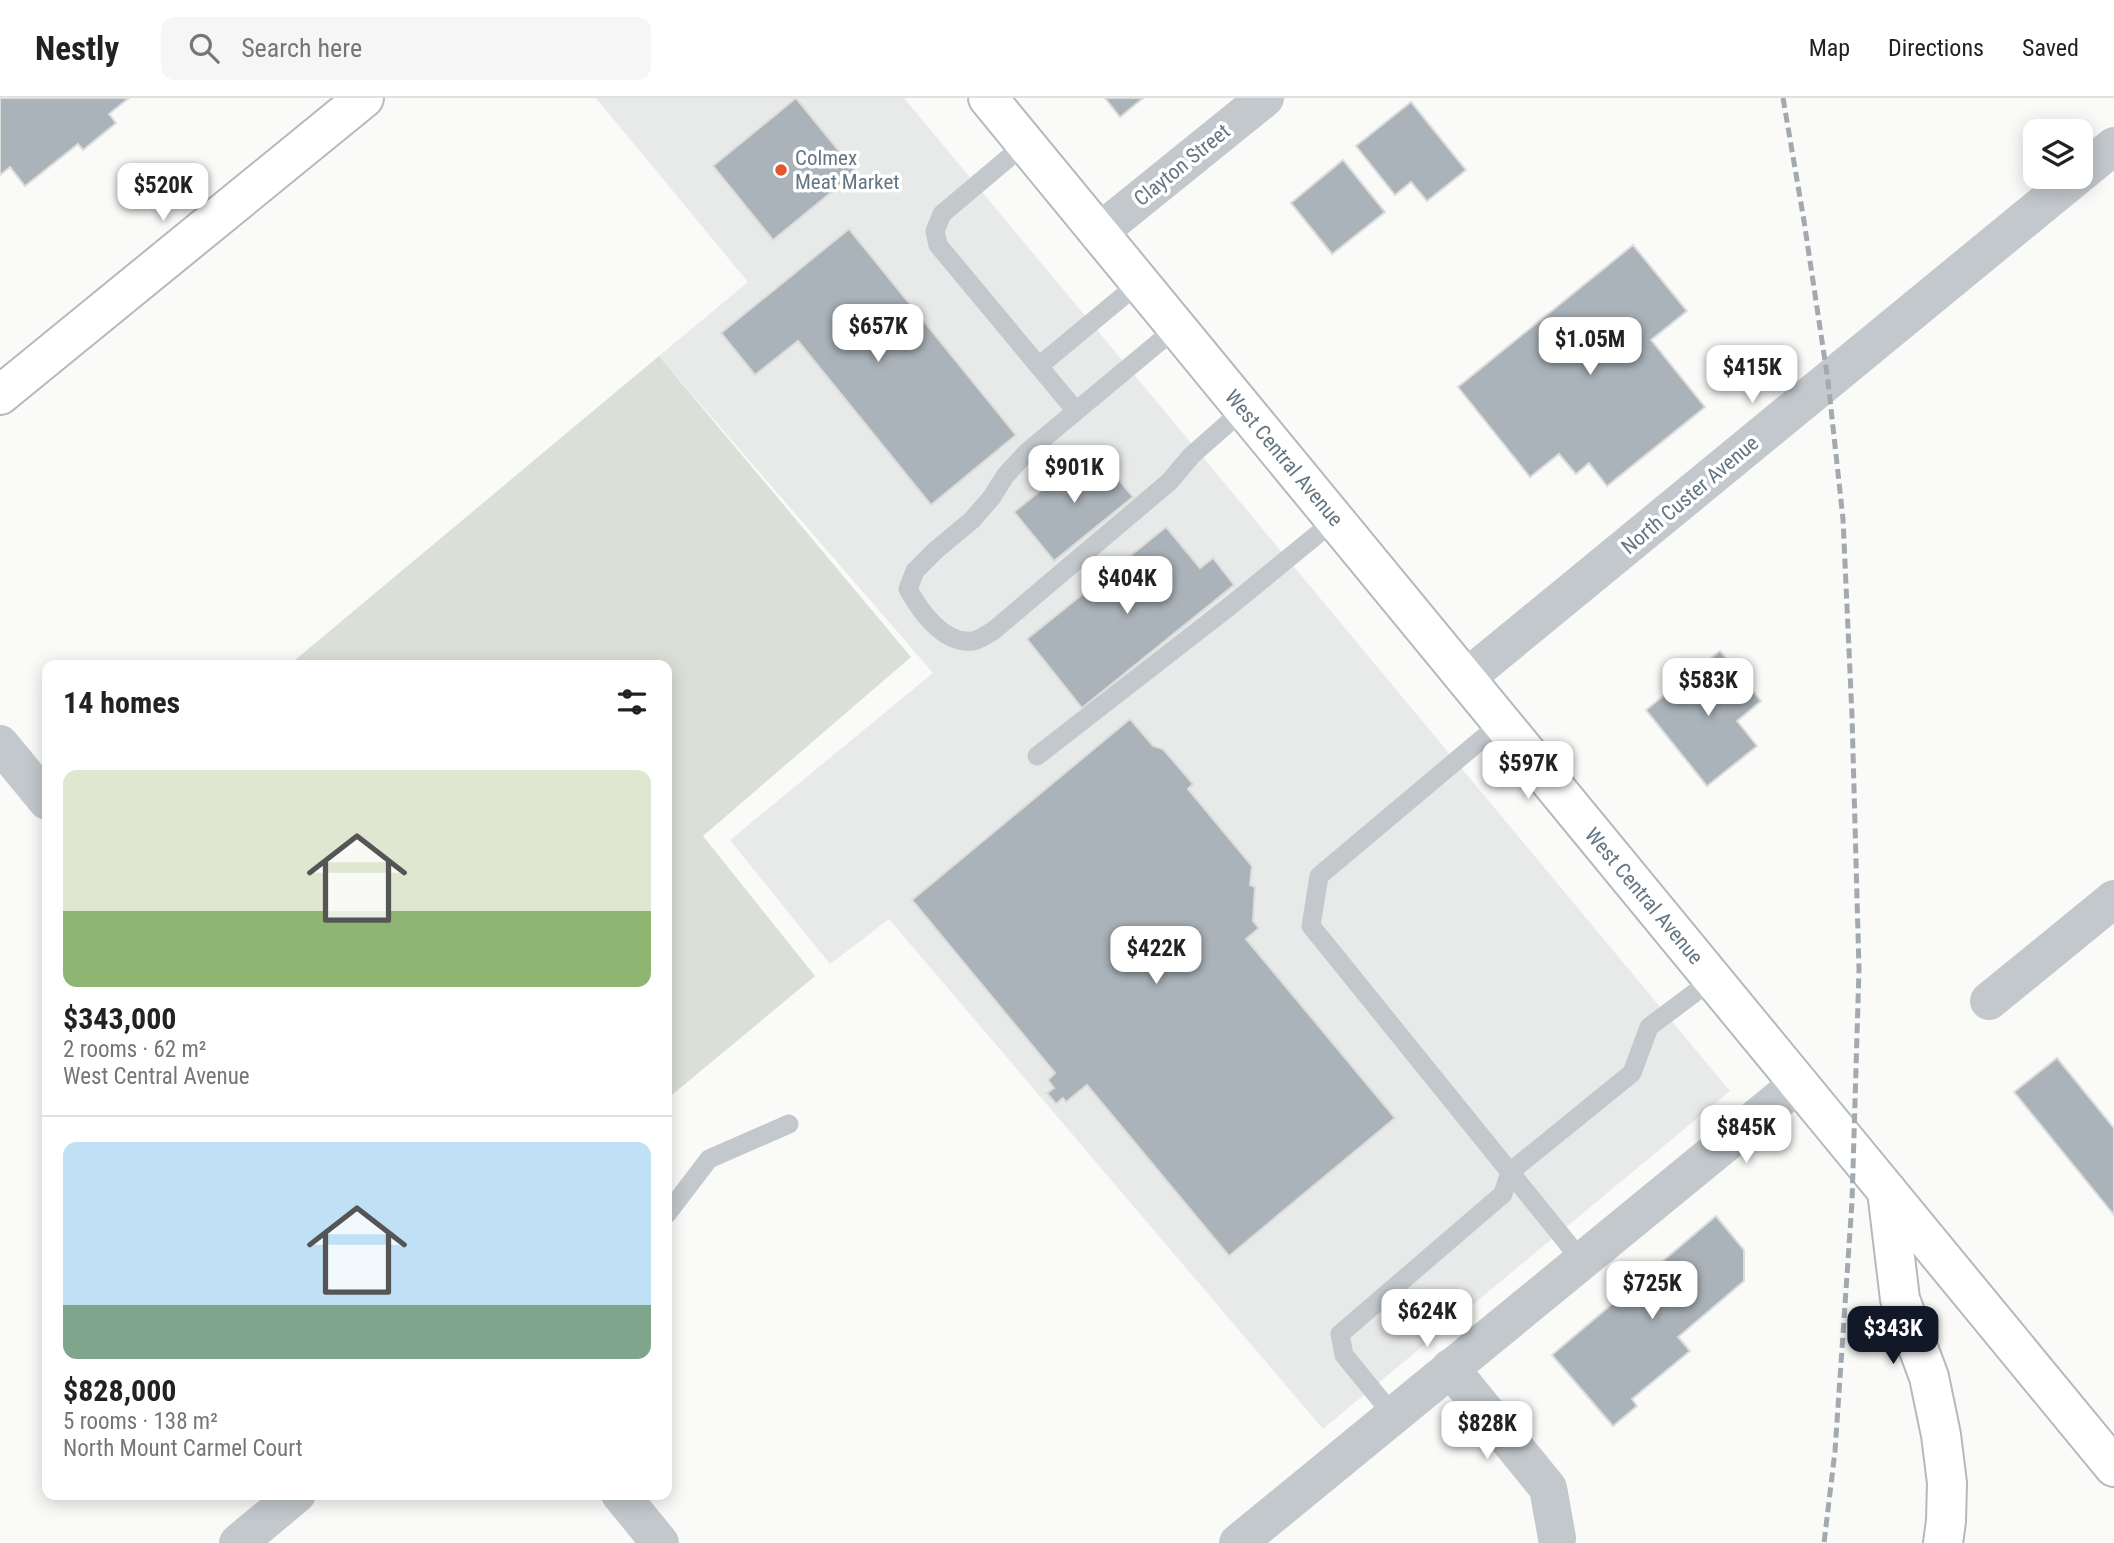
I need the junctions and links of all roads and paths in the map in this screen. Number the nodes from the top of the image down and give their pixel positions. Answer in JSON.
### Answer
{"nodes":[{"id":1,"x":364,"y":98,"type":"edge"},
{"id":2,"x":988,"y":98,"type":"edge"},
{"id":3,"x":1265,"y":98,"type":"edge"},
{"id":4,"x":1025,"y":144,"type":"junction"},
{"id":5,"x":2114,"y":146,"type":"edge"},
{"id":6,"x":2093,"y":163,"type":"edge"},
{"id":7,"x":2061,"y":189,"type":"edge"},
{"id":8,"x":1098,"y":233,"type":"junction"},
{"id":9,"x":1139,"y":282,"type":"junction"},
{"id":10,"x":1176,"y":328,"type":"junction"},
{"id":11,"x":1039,"y":366,"type":"junction"},
{"id":12,"x":0,"y":395,"type":"edge"},
{"id":13,"x":1243,"y":410,"type":"junction"},
{"id":14,"x":1076,"y":411,"type":"junction"},
{"id":15,"x":1335,"y":520,"type":"junction"},
{"id":16,"x":1465,"y":679,"type":"junction"},
{"id":17,"x":1501,"y":723,"type":"junction"},
{"id":18,"x":0,"y":744,"type":"edge"},
{"id":19,"x":1037,"y":756,"type":"dead end"},
{"id":20,"x":42,"y":795,"type":"edge"},
{"id":21,"x":2114,"y":899,"type":"edge"},
{"id":22,"x":1713,"y":979,"type":"junction"},
{"id":23,"x":1989,"y":1001,"type":"dead end"},
{"id":24,"x":1799,"y":1083,"type":"junction"},
{"id":25,"x":789,"y":1124,"type":"dead end"},
{"id":26,"x":1510,"y":1172,"type":"junction"},
{"id":27,"x":1887,"y":1191,"type":"junction"},
{"id":28,"x":672,"y":1207,"type":"edge"},
{"id":29,"x":1582,"y":1261,"type":"junction"},
{"id":30,"x":1450,"y":1368,"type":"junction"},
{"id":31,"x":1393,"y":1415,"type":"junction"},
{"id":32,"x":2114,"y":1467,"type":"edge"},
{"id":33,"x":290,"y":1500,"type":"edge"},
{"id":34,"x":625,"y":1500,"type":"edge"},
{"id":35,"x":1557,"y":1538,"type":"dead end"},
{"id":36,"x":238,"y":1543,"type":"edge"},
{"id":37,"x":660,"y":1543,"type":"edge"},
{"id":38,"x":1238,"y":1543,"type":"edge"},
{"id":39,"x":1943,"y":1543,"type":"edge"}],
"edges":[{"from":1,"to":12,"type":"main road"},
{"from":2,"to":4,"type":"main road","name":"West Central Avenue"},
{"from":3,"to":8,"type":"street","name":"Clayton Street"},
{"from":4,"to":8,"type":"main road","name":"West Central Avenue"},
{"from":4,"to":11,"type":"lane"},
{"from":5,"to":6,"type":"street"},
{"from":7,"to":16,"type":"street","name":"North Custer Avenue"},
{"from":8,"to":9,"type":"main road","name":"West Central Avenue"},
{"from":9,"to":10,"type":"main road","name":"West Central Avenue"},
{"from":9,"to":11,"type":"lane"},
{"from":10,"to":13,"type":"main road","name":"West Central Avenue"},
{"from":10,"to":14,"type":"lane"},
{"from":11,"to":14,"type":"lane"},
{"from":13,"to":14,"type":"lane"},
{"from":13,"to":15,"type":"main road","name":"West Central Avenue"},
{"from":15,"to":16,"type":"main road","name":"West Central Avenue"},
{"from":15,"to":19,"type":"lane"},
{"from":16,"to":17,"type":"main road","name":"West Central Avenue"},
{"from":17,"to":22,"type":"main road","name":"West Central Avenue"},
{"from":17,"to":26,"type":"lane"},
{"from":18,"to":20,"type":"street"},
{"from":21,"to":23,"type":"street"},
{"from":22,"to":24,"type":"main road","name":"West Central Avenue"},
{"from":22,"to":26,"type":"lane"},
{"from":24,"to":27,"type":"main road","name":"West Central Avenue"},
{"from":24,"to":29,"type":"street"},
{"from":25,"to":28,"type":"lane"},
{"from":26,"to":29,"type":"lane"},
{"from":26,"to":31,"type":"lane"},
{"from":27,"to":32,"type":"main road","name":"West Central Avenue"},
{"from":27,"to":39,"type":"main road"},
{"from":29,"to":30,"type":"street"},
{"from":30,"to":31,"type":"street"},
{"from":30,"to":35,"type":"street"},
{"from":31,"to":38,"type":"street"},
{"from":33,"to":36,"type":"street"},
{"from":34,"to":37,"type":"street"}]}
